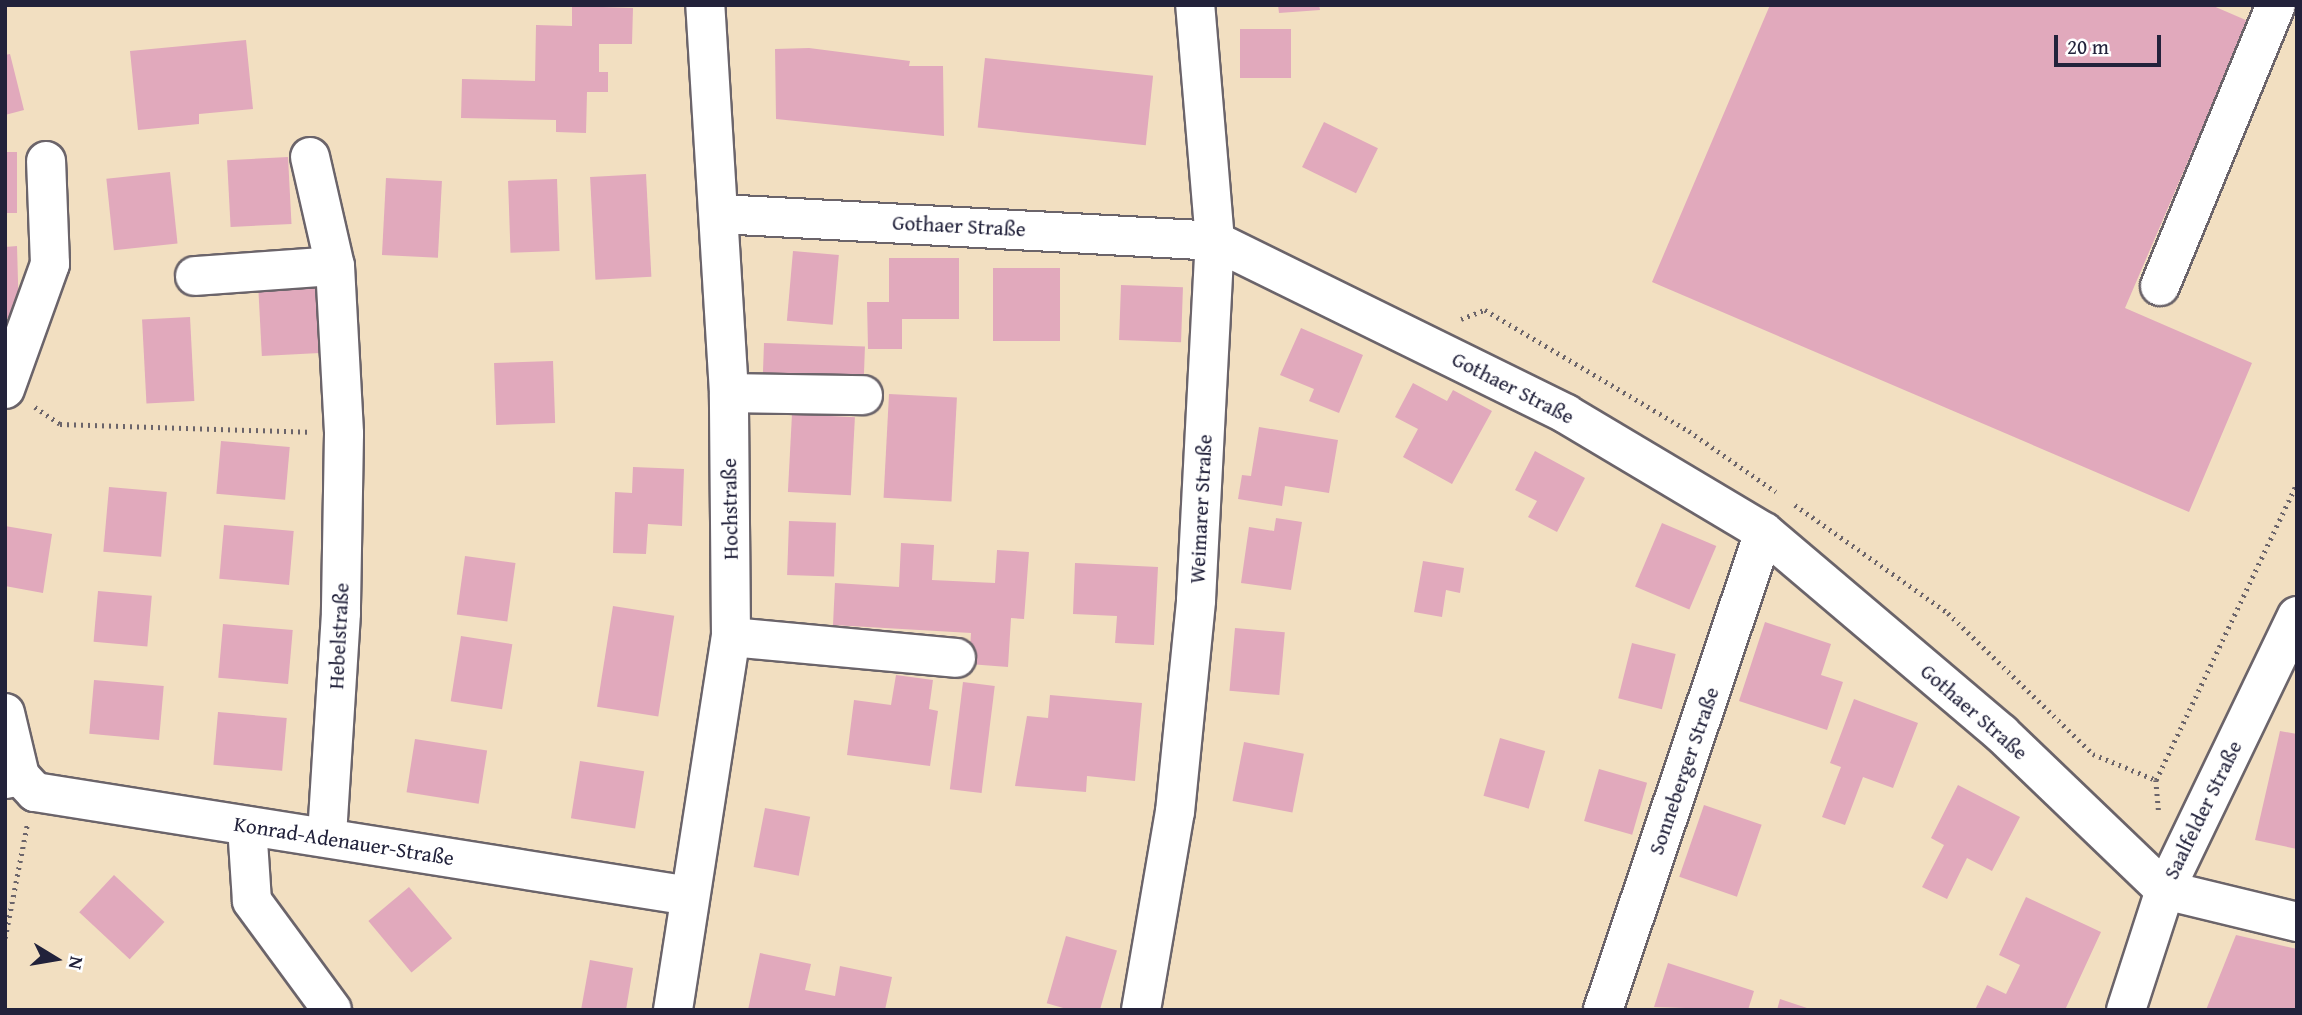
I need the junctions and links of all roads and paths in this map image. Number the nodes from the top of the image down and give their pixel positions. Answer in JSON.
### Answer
{"nodes":[{"id":1,"x":705,"y":5,"type":"edge"},
{"id":2,"x":1195,"y":5,"type":"edge"},
{"id":3,"x":2276,"y":5,"type":"edge"},
{"id":4,"x":310,"y":157,"type":"dead end"},
{"id":5,"x":46,"y":160,"type":"dead end"},
{"id":6,"x":720,"y":214,"type":"junction"},
{"id":7,"x":1215,"y":241,"type":"junction"},
{"id":8,"x":335,"y":265,"type":"junction"},
{"id":9,"x":195,"y":276,"type":"dead end"},
{"id":10,"x":2160,"y":286,"type":"dead end"},
{"id":11,"x":1412,"y":338,"type":"junction"},
{"id":12,"x":5,"y":388,"type":"edge"},
{"id":13,"x":729,"y":393,"type":"junction"},
{"id":14,"x":863,"y":395,"type":"dead end"},
{"id":15,"x":344,"y":434,"type":"junction"},
{"id":16,"x":2297,"y":483,"type":"edge"},
{"id":17,"x":1779,"y":494,"type":"dead end"},
{"id":18,"x":1790,"y":502,"type":"dead end"},
{"id":19,"x":1764,"y":532,"type":"junction"},
{"id":20,"x":2297,"y":615,"type":"edge"},
{"id":21,"x":732,"y":637,"type":"junction"},
{"id":22,"x":956,"y":658,"type":"dead end"},
{"id":23,"x":5,"y":713,"type":"edge"},
{"id":24,"x":20,"y":782,"type":"edge"},
{"id":25,"x":247,"y":826,"type":"junction"},
{"id":26,"x":327,"y":838,"type":"junction"},
{"id":27,"x":2165,"y":890,"type":"junction"},
{"id":28,"x":690,"y":896,"type":"junction"},
{"id":29,"x":2297,"y":922,"type":"edge"},
{"id":30,"x":5,"y":938,"type":"edge"},
{"id":31,"x":332,"y":1010,"type":"edge"},
{"id":32,"x":673,"y":1010,"type":"edge"},
{"id":33,"x":1141,"y":1010,"type":"edge"},
{"id":34,"x":1603,"y":1010,"type":"edge"},
{"id":35,"x":2126,"y":1010,"type":"edge"}],
"edges":[{"from":1,"to":6,"type":"street","name":"Hochstraße"},
{"from":2,"to":7,"type":"street","name":"Weimarer Straße"},
{"from":3,"to":10,"type":"street"},
{"from":4,"to":8,"type":"street","name":"Hebelstraße"},
{"from":5,"to":12,"type":"street"},
{"from":6,"to":7,"type":"street","name":"Gothaer Straße"},
{"from":6,"to":13,"type":"street","name":"Hochstraße"},
{"from":7,"to":11,"type":"street","name":"Gothaer Straße"},
{"from":7,"to":33,"type":"street","name":"Weimarer Straße"},
{"from":8,"to":9,"type":"street"},
{"from":8,"to":15,"type":"street","name":"Hebelstraße"},
{"from":11,"to":17,"type":"path"},
{"from":11,"to":19,"type":"street","name":"Gothaer Straße"},
{"from":12,"to":15,"type":"path"},
{"from":13,"to":14,"type":"street"},
{"from":13,"to":21,"type":"street","name":"Hochstraße"},
{"from":15,"to":26,"type":"street","name":"Hebelstraße"},
{"from":16,"to":18,"type":"path"},
{"from":19,"to":27,"type":"street","name":"Gothaer Straße"},
{"from":19,"to":34,"type":"street","name":"Sonneberger Straße"},
{"from":20,"to":27,"type":"street","name":"Saalfelder Straße"},
{"from":21,"to":22,"type":"street"},
{"from":21,"to":28,"type":"street","name":"Hochstraße"},
{"from":23,"to":24,"type":"street"},
{"from":24,"to":25,"type":"street","name":"Konrad-Adenauer-Straße"},
{"from":24,"to":30,"type":"path"},
{"from":25,"to":26,"type":"street","name":"Konrad-Adenauer-Straße"},
{"from":25,"to":31,"type":"street"},
{"from":26,"to":28,"type":"street","name":"Konrad-Adenauer-Straße"},
{"from":27,"to":29,"type":"street"},
{"from":27,"to":35,"type":"street","name":"Saalfelder Straße"},
{"from":28,"to":32,"type":"street","name":"Hochstraße"}]}
